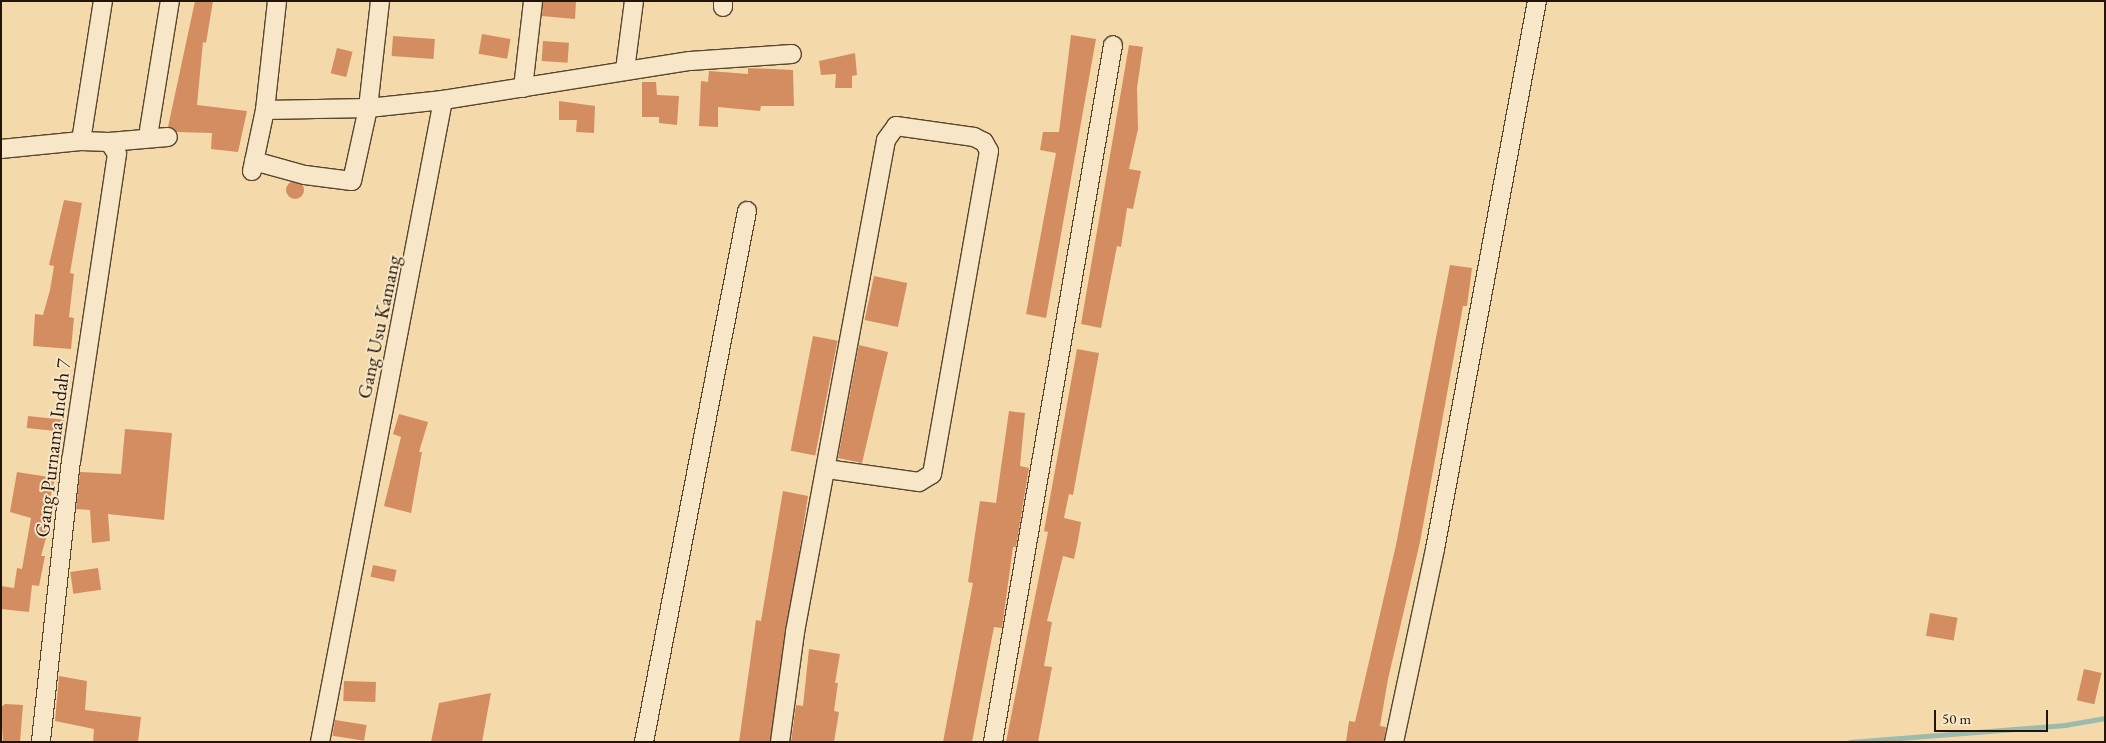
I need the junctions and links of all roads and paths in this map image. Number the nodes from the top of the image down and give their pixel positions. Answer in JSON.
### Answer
{"nodes":[{"id":1,"x":102,"y":1,"type":"edge"},
{"id":2,"x":170,"y":1,"type":"edge"},
{"id":3,"x":277,"y":1,"type":"edge"},
{"id":4,"x":380,"y":1,"type":"edge"},
{"id":5,"x":533,"y":1,"type":"edge"},
{"id":6,"x":634,"y":1,"type":"edge"},
{"id":7,"x":1537,"y":1,"type":"edge"},
{"id":8,"x":1113,"y":45,"type":"dead end"},
{"id":9,"x":792,"y":54,"type":"dead end"},
{"id":10,"x":625,"y":70,"type":"junction"},
{"id":11,"x":523,"y":88,"type":"junction"},
{"id":12,"x":443,"y":100,"type":"junction"},
{"id":13,"x":368,"y":108,"type":"junction"},
{"id":14,"x":265,"y":110,"type":"junction"},
{"id":15,"x":149,"y":130,"type":"dead end"},
{"id":16,"x":168,"y":137,"type":"dead end"},
{"id":17,"x":81,"y":141,"type":"junction"},
{"id":18,"x":109,"y":142,"type":"junction"},
{"id":19,"x":1,"y":149,"type":"edge"},
{"id":20,"x":747,"y":211,"type":"dead end"},
{"id":21,"x":826,"y":469,"type":"junction"},
{"id":22,"x":41,"y":742,"type":"edge"},
{"id":23,"x":320,"y":742,"type":"edge"},
{"id":24,"x":644,"y":742,"type":"edge"},
{"id":25,"x":780,"y":742,"type":"edge"},
{"id":26,"x":993,"y":742,"type":"edge"},
{"id":27,"x":1394,"y":742,"type":"edge"}],
"edges":[{"from":1,"to":17,"type":"street"},
{"from":2,"to":15,"type":"street"},
{"from":3,"to":14,"type":"street"},
{"from":4,"to":13,"type":"street"},
{"from":5,"to":11,"type":"street"},
{"from":6,"to":10,"type":"street"},
{"from":7,"to":27,"type":"street"},
{"from":8,"to":26,"type":"street"},
{"from":9,"to":10,"type":"street"},
{"from":10,"to":11,"type":"street"},
{"from":11,"to":12,"type":"street"},
{"from":12,"to":13,"type":"street"},
{"from":12,"to":23,"type":"street","name":"Gang Usu Kamang"},
{"from":13,"to":14,"type":"street"},
{"from":13,"to":14,"type":"street"},
{"from":16,"to":18,"type":"street"},
{"from":17,"to":18,"type":"street"},
{"from":17,"to":19,"type":"street"},
{"from":18,"to":22,"type":"street","name":"Gang Purnama Indah 7"},
{"from":20,"to":24,"type":"street"},
{"from":21,"to":21,"type":"street"},
{"from":21,"to":25,"type":"street"}]}
